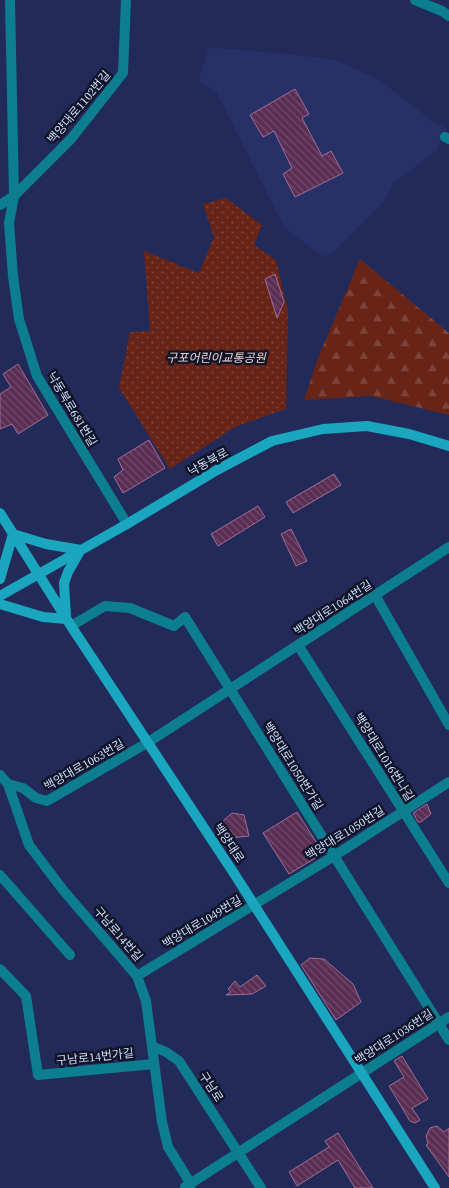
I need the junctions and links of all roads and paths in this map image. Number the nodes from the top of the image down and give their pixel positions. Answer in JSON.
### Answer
{"nodes":[{"id":1,"x":10,"y":0,"type":"edge"},
{"id":2,"x":126,"y":0,"type":"edge"},
{"id":3,"x":415,"y":0,"type":"edge"},
{"id":4,"x":447,"y":13,"type":"edge"},
{"id":5,"x":14,"y":196,"type":"junction"},
{"id":6,"x":0,"y":204,"type":"edge"},
{"id":7,"x":449,"y":446,"type":"edge"},
{"id":8,"x":0,"y":513,"type":"edge"},
{"id":9,"x":127,"y":524,"type":"junction"},
{"id":10,"x":13,"y":534,"type":"junction"},
{"id":11,"x":449,"y":547,"type":"edge"},
{"id":12,"x":81,"y":550,"type":"junction"},
{"id":13,"x":38,"y":576,"type":"junction"},
{"id":14,"x":0,"y":579,"type":"edge"},
{"id":15,"x":375,"y":595,"type":"junction"},
{"id":16,"x":0,"y":596,"type":"edge"},
{"id":17,"x":0,"y":604,"type":"edge"},
{"id":18,"x":68,"y":623,"type":"junction"},
{"id":19,"x":298,"y":645,"type":"junction"},
{"id":20,"x":230,"y":689,"type":"junction"},
{"id":21,"x":449,"y":725,"type":"edge"},
{"id":22,"x":147,"y":743,"type":"junction"},
{"id":23,"x":0,"y":775,"type":"edge"},
{"id":24,"x":449,"y":782,"type":"edge"},
{"id":25,"x":8,"y":784,"type":"junction"},
{"id":26,"x":404,"y":811,"type":"junction"},
{"id":27,"x":334,"y":856,"type":"junction"},
{"id":28,"x":0,"y":875,"type":"edge"},
{"id":29,"x":449,"y":883,"type":"edge"},
{"id":30,"x":254,"y":905,"type":"junction"},
{"id":31,"x":70,"y":955,"type":"dead end"},
{"id":32,"x":0,"y":969,"type":"edge"},
{"id":33,"x":137,"y":976,"type":"junction"},
{"id":34,"x":449,"y":1017,"type":"edge"},
{"id":35,"x":439,"y":1023,"type":"junction"},
{"id":36,"x":449,"y":1040,"type":"edge"},
{"id":37,"x":152,"y":1046,"type":"junction"},
{"id":38,"x":154,"y":1064,"type":"junction"},
{"id":39,"x":357,"y":1076,"type":"junction"},
{"id":40,"x":239,"y":1153,"type":"junction"},
{"id":41,"x":189,"y":1187,"type":"edge"},
{"id":42,"x":261,"y":1188,"type":"edge"},
{"id":43,"x":436,"y":1188,"type":"edge"}],
"edges":[{"from":1,"to":5,"type":"street","name":"낙동북로681번길"},
{"from":2,"to":5,"type":"street","name":"백양대로1102번길"},
{"from":3,"to":4,"type":"street"},
{"from":5,"to":6,"type":"street","name":"백양대로1102번길"},
{"from":5,"to":9,"type":"street","name":"낙동북로681번길"},
{"from":7,"to":9,"type":"main road","name":"낙동북로"},
{"from":8,"to":10,"type":"main road","name":"백양대로"},
{"from":9,"to":12,"type":"main road","name":"낙동북로"},
{"from":10,"to":12,"type":"main road"},
{"from":10,"to":13,"type":"main road","name":"백양대로"},
{"from":10,"to":14,"type":"main road"},
{"from":11,"to":15,"type":"street","name":"백양대로1064번길"},
{"from":12,"to":13,"type":"main road","name":"낙동북로"},
{"from":12,"to":18,"type":"main road"},
{"from":13,"to":16,"type":"main road","name":"낙동북로"},
{"from":13,"to":18,"type":"main road","name":"백양대로"},
{"from":15,"to":19,"type":"street","name":"백양대로1064번길"},
{"from":15,"to":21,"type":"street"},
{"from":17,"to":18,"type":"main road"},
{"from":18,"to":20,"type":"street"},
{"from":18,"to":22,"type":"main road","name":"백양대로"},
{"from":19,"to":20,"type":"street","name":"백양대로1064번길"},
{"from":19,"to":26,"type":"street","name":"백양대로1016번나길"},
{"from":20,"to":22,"type":"street","name":"백양대로1064번길"},
{"from":20,"to":27,"type":"street","name":"백양대로1050번가길"},
{"from":22,"to":25,"type":"street","name":"백양대로1063번길"},
{"from":22,"to":30,"type":"main road","name":"백양대로"},
{"from":23,"to":25,"type":"street","name":"구남로14번길"},
{"from":24,"to":26,"type":"street","name":"백양대로1050번길"},
{"from":25,"to":33,"type":"street","name":"구남로14번길"},
{"from":26,"to":27,"type":"street","name":"백양대로1050번길"},
{"from":26,"to":29,"type":"street","name":"백양대로1016번나길"},
{"from":27,"to":30,"type":"street","name":"백양대로1050번길"},
{"from":27,"to":35,"type":"street","name":"백양대로1050번가길"},
{"from":28,"to":31,"type":"street"},
{"from":30,"to":33,"type":"street","name":"백양대로1049번길"},
{"from":30,"to":39,"type":"main road","name":"백양대로"},
{"from":32,"to":38,"type":"street","name":"구남로14번가길"},
{"from":33,"to":37,"type":"street","name":"구남로14번길"},
{"from":34,"to":35,"type":"street","name":"백양대로1036번길"},
{"from":35,"to":36,"type":"street","name":"백양대로1050번가길"},
{"from":35,"to":39,"type":"street","name":"백양대로1036번길"},
{"from":37,"to":38,"type":"street","name":"구남로14번길"},
{"from":37,"to":40,"type":"street","name":"구남로"},
{"from":38,"to":41,"type":"street","name":"구남로14번길"},
{"from":39,"to":40,"type":"street"},
{"from":39,"to":43,"type":"main road","name":"백양대로"},
{"from":40,"to":41,"type":"street"},
{"from":40,"to":42,"type":"street","name":"구남로"}]}
